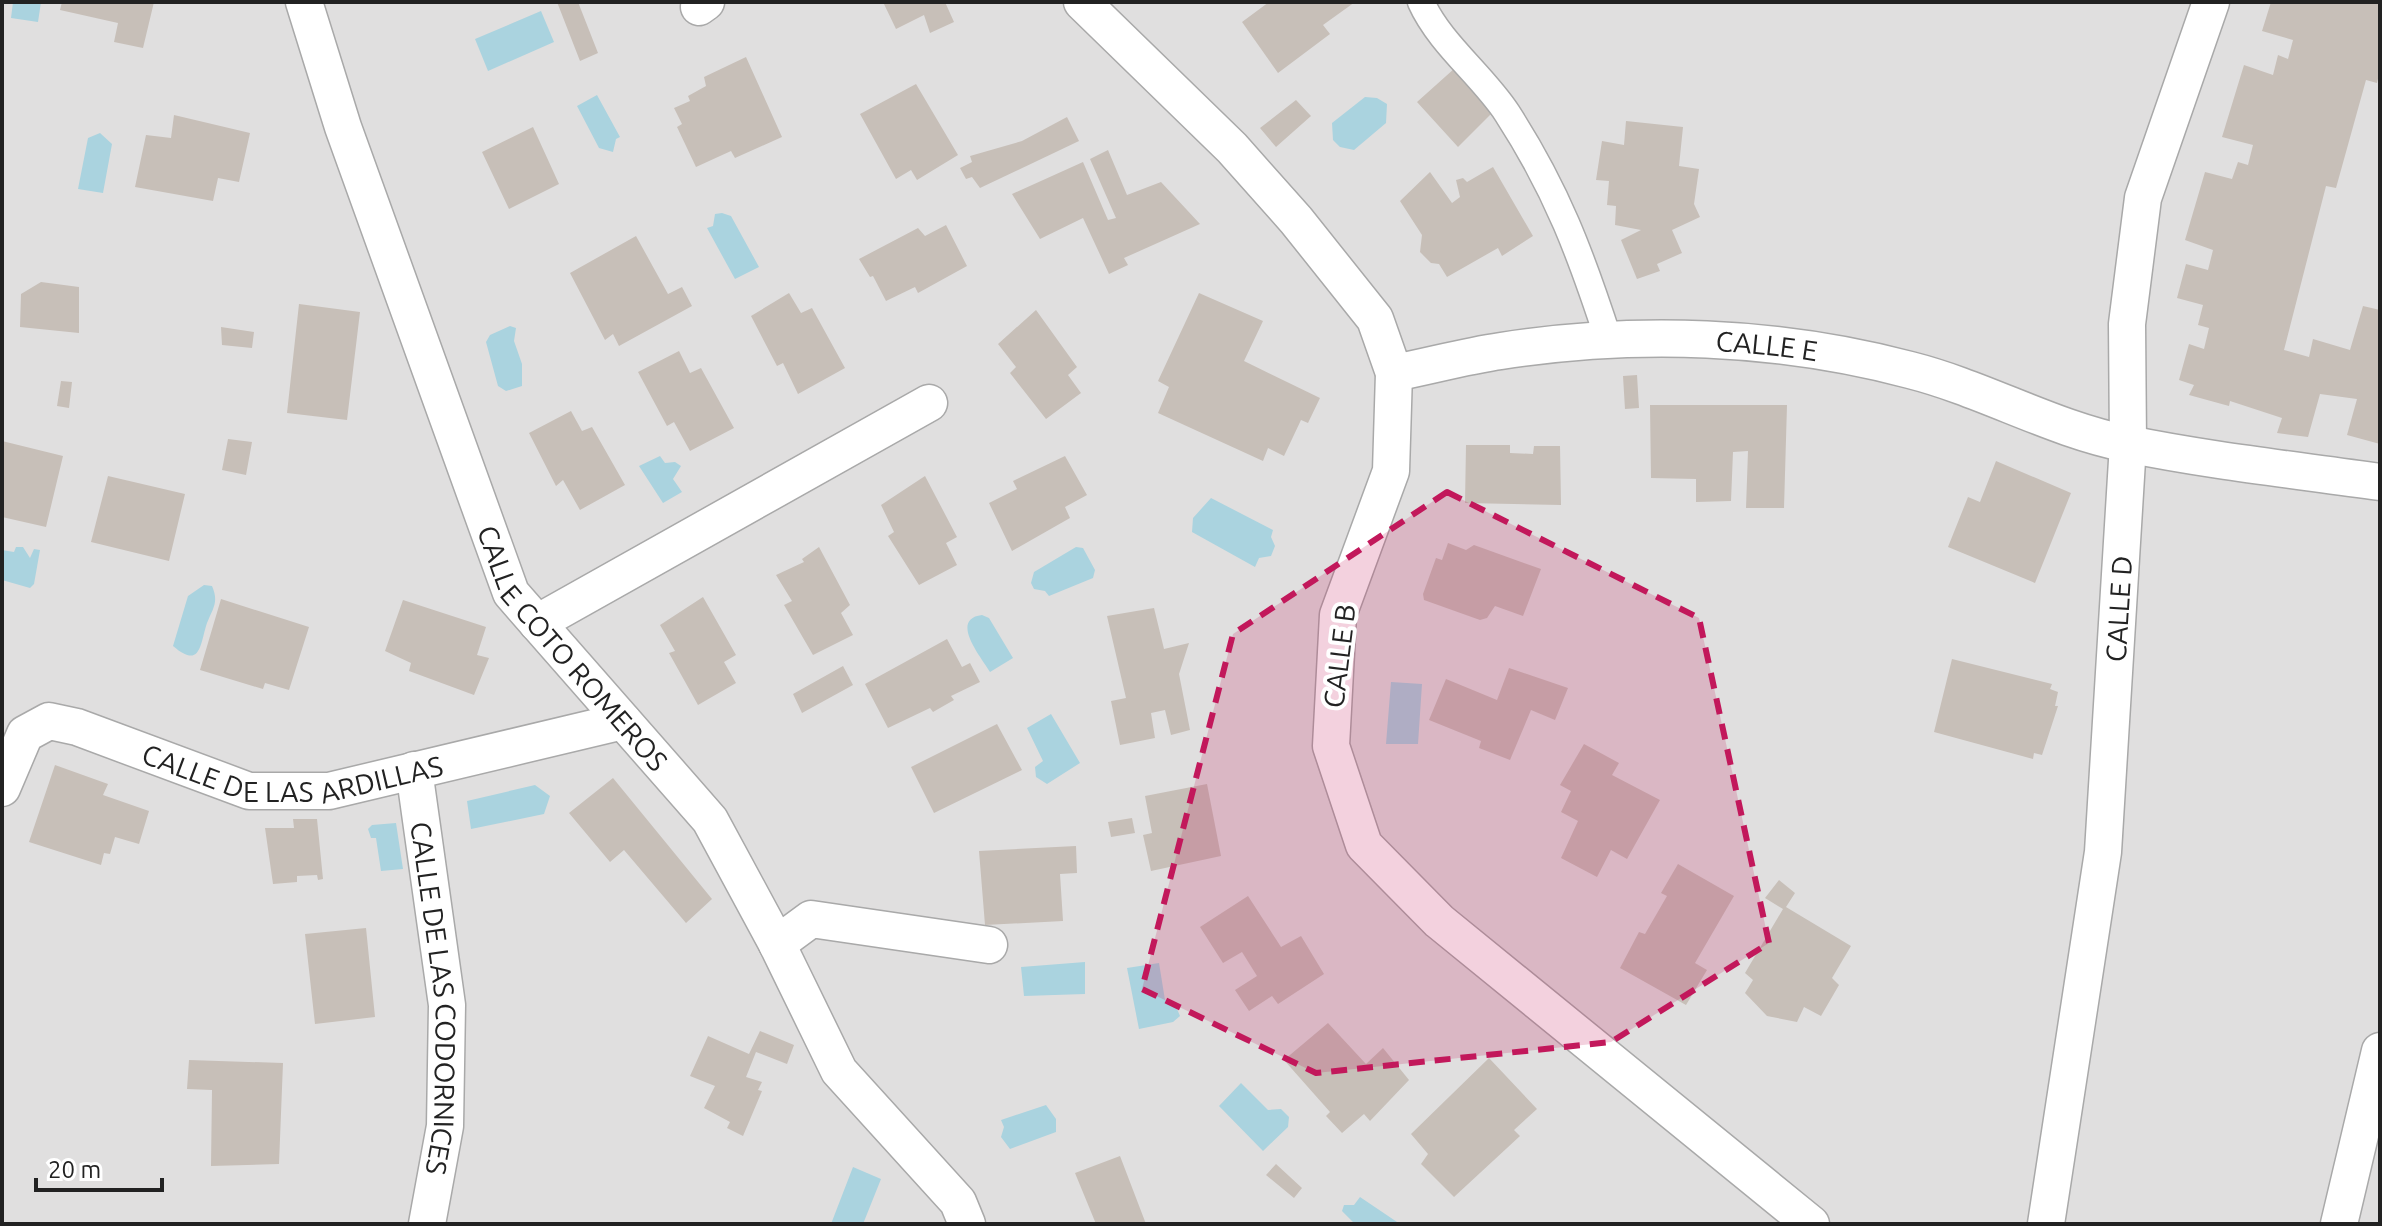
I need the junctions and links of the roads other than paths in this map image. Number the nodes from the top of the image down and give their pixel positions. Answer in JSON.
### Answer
{"nodes":[{"id":1,"x":304,"y":2,"type":"edge"},
{"id":2,"x":1082,"y":2,"type":"edge"},
{"id":3,"x":1421,"y":2,"type":"edge"},
{"id":4,"x":2211,"y":2,"type":"edge"},
{"id":5,"x":1609,"y":341,"type":"junction"},
{"id":6,"x":1394,"y":373,"type":"junction"},
{"id":7,"x":929,"y":403,"type":"dead end"},
{"id":8,"x":2128,"y":444,"type":"junction"},
{"id":9,"x":2380,"y":482,"type":"edge"},
{"id":10,"x":537,"y":623,"type":"junction"},
{"id":11,"x":623,"y":721,"type":"junction"},
{"id":12,"x":414,"y":770,"type":"junction"},
{"id":13,"x":2,"y":788,"type":"edge"},
{"id":14,"x":777,"y":944,"type":"junction"},
{"id":15,"x":989,"y":945,"type":"dead end"},
{"id":16,"x":2380,"y":1051,"type":"edge"},
{"id":17,"x":427,"y":1224,"type":"edge"},
{"id":18,"x":967,"y":1224,"type":"edge"},
{"id":19,"x":1811,"y":1224,"type":"edge"},
{"id":20,"x":2046,"y":1224,"type":"edge"},
{"id":21,"x":2339,"y":1224,"type":"edge"}],
"edges":[{"from":1,"to":10,"type":"street","name":"CALLE COTO ROMEROS"},
{"from":2,"to":6,"type":"street","name":"CALLE B"},
{"from":3,"to":5,"type":"street"},
{"from":4,"to":8,"type":"street","name":"CALLE D"},
{"from":5,"to":6,"type":"street","name":"CALLE E"},
{"from":5,"to":8,"type":"street","name":"CALLE E"},
{"from":6,"to":19,"type":"street","name":"CALLE B"},
{"from":7,"to":10,"type":"street"},
{"from":8,"to":9,"type":"street","name":"CALLE E"},
{"from":8,"to":20,"type":"street","name":"CALLE D"},
{"from":10,"to":11,"type":"street","name":"CALLE COTO ROMEROS"},
{"from":11,"to":12,"type":"street","name":"CALLE DE LAS ARDILLAS"},
{"from":11,"to":14,"type":"street","name":"CALLE COTO ROMEROS"},
{"from":12,"to":13,"type":"street","name":"CALLE DE LAS ARDILLAS"},
{"from":12,"to":17,"type":"street","name":"CALLE DE LAS CODORNICES"},
{"from":14,"to":15,"type":"street"},
{"from":14,"to":18,"type":"street","name":"CALLE COTO ROMEROS"},
{"from":16,"to":21,"type":"street"}]}
